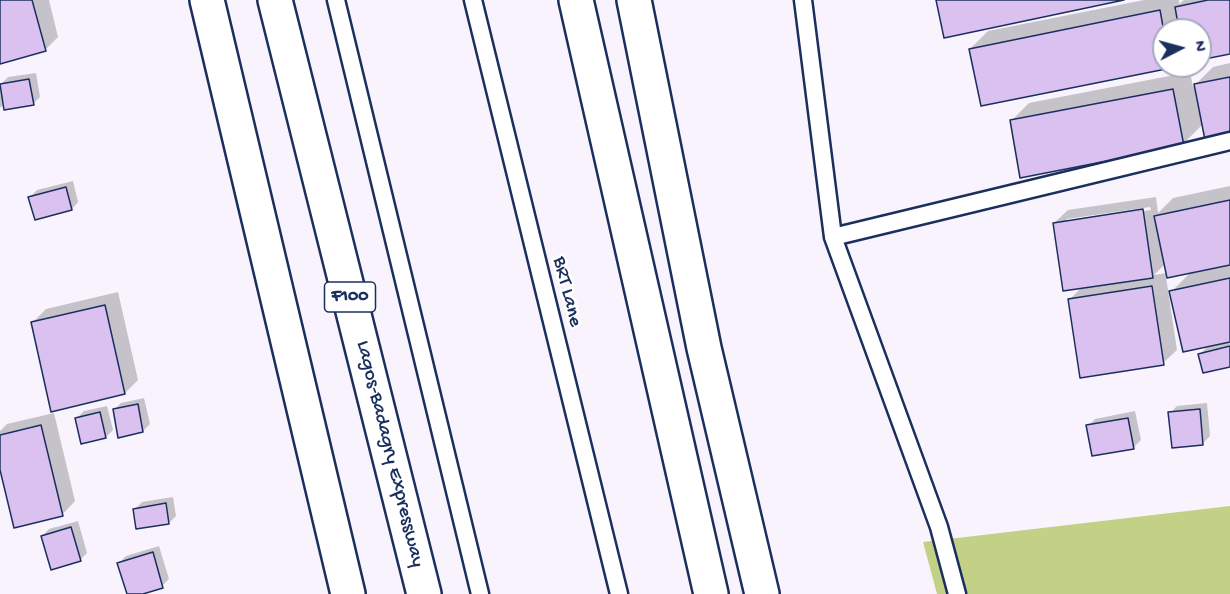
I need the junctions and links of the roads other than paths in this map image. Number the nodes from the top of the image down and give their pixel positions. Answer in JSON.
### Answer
{"nodes":[{"id":1,"x":207,"y":0,"type":"edge"},
{"id":2,"x":276,"y":0,"type":"edge"},
{"id":3,"x":336,"y":0,"type":"edge"},
{"id":4,"x":473,"y":0,"type":"edge"},
{"id":5,"x":576,"y":0,"type":"edge"},
{"id":6,"x":634,"y":0,"type":"edge"},
{"id":7,"x":803,"y":0,"type":"edge"},
{"id":8,"x":1230,"y":141,"type":"edge"},
{"id":9,"x":834,"y":237,"type":"junction"},
{"id":10,"x":348,"y":594,"type":"edge"},
{"id":11,"x":424,"y":594,"type":"edge"},
{"id":12,"x":480,"y":594,"type":"edge"},
{"id":13,"x":619,"y":594,"type":"edge"},
{"id":14,"x":711,"y":594,"type":"edge"},
{"id":15,"x":762,"y":594,"type":"edge"},
{"id":16,"x":957,"y":594,"type":"edge"}],
"edges":[{"from":1,"to":10,"type":"main road"},
{"from":2,"to":11,"type":"main road","name":"Lagos-Badagry Expressway","number":"F100"},
{"from":3,"to":12,"type":"lane"},
{"from":4,"to":13,"type":"lane","name":"BRT Lane"},
{"from":5,"to":14,"type":"main road"},
{"from":6,"to":15,"type":"main road"},
{"from":7,"to":9,"type":"lane"},
{"from":8,"to":9,"type":"lane"},
{"from":9,"to":16,"type":"lane"}]}
